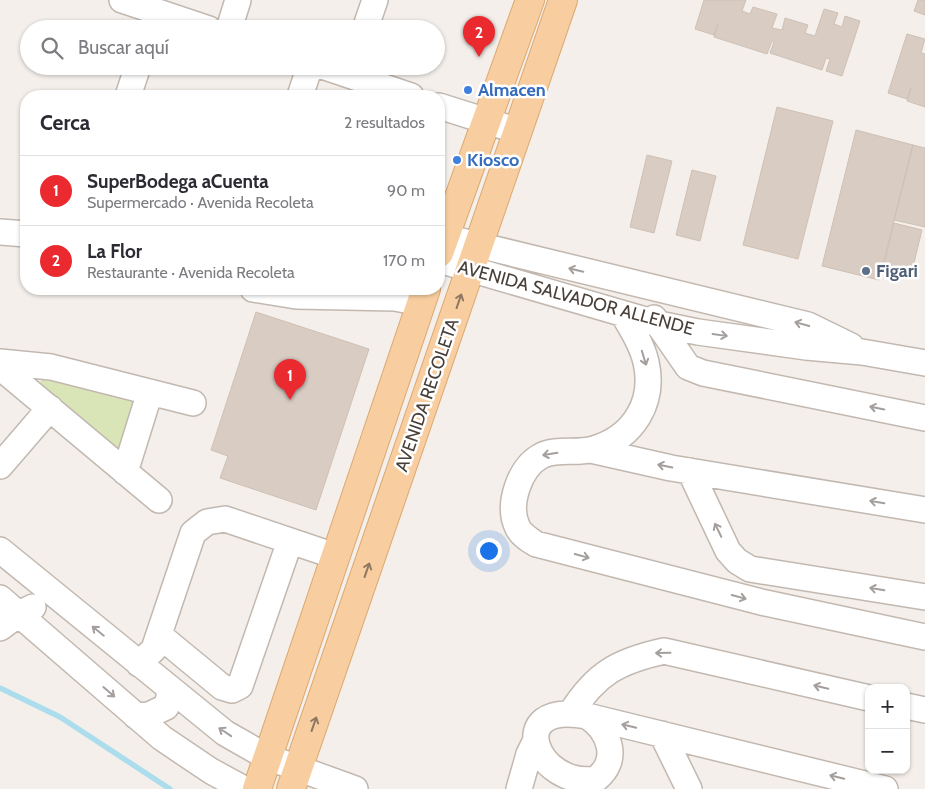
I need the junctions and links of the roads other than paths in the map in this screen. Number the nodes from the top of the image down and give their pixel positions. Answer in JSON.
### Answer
{"nodes":[{"id":1,"x":122,"y":0,"type":"edge"},
{"id":2,"x":238,"y":0,"type":"edge"},
{"id":3,"x":375,"y":0,"type":"edge"},
{"id":4,"x":530,"y":0,"type":"edge"},
{"id":5,"x":563,"y":0,"type":"edge"},
{"id":6,"x":154,"y":20,"type":"edge"},
{"id":7,"x":231,"y":20,"type":"edge"},
{"id":8,"x":368,"y":20,"type":"edge"},
{"id":9,"x":135,"y":75,"type":"edge"},
{"id":10,"x":307,"y":75,"type":"edge"},
{"id":11,"x":361,"y":75,"type":"edge"},
{"id":12,"x":130,"y":90,"type":"edge"},
{"id":13,"x":302,"y":90,"type":"edge"},
{"id":14,"x":397,"y":90,"type":"edge"},
{"id":15,"x":445,"y":108,"type":"edge"},
{"id":16,"x":486,"y":121,"type":"junction"},
{"id":17,"x":518,"y":131,"type":"junction"},
{"id":18,"x":0,"y":232,"type":"edge"},
{"id":19,"x":20,"y":234,"type":"edge"},
{"id":20,"x":445,"y":239,"type":"edge"},
{"id":21,"x":445,"y":251,"type":"edge"},
{"id":22,"x":474,"y":258,"type":"junction"},
{"id":23,"x":613,"y":279,"type":"junction"},
{"id":24,"x":290,"y":295,"type":"edge"},
{"id":25,"x":423,"y":296,"type":"edge"},
{"id":26,"x":623,"y":314,"type":"junction"},
{"id":27,"x":659,"y":324,"type":"junction"},
{"id":28,"x":862,"y":352,"type":"junction"},
{"id":29,"x":0,"y":362,"type":"edge"},
{"id":30,"x":925,"y":363,"type":"edge"},
{"id":31,"x":0,"y":367,"type":"edge"},
{"id":32,"x":150,"y":392,"type":"junction"},
{"id":33,"x":193,"y":403,"type":"dead end"},
{"id":34,"x":50,"y":408,"type":"junction"},
{"id":35,"x":925,"y":418,"type":"edge"},
{"id":36,"x":591,"y":450,"type":"junction"},
{"id":37,"x":0,"y":466,"type":"edge"},
{"id":38,"x":690,"y":471,"type":"junction"},
{"id":39,"x":126,"y":472,"type":"junction"},
{"id":40,"x":159,"y":500,"type":"dead end"},
{"id":41,"x":925,"y":510,"type":"edge"},
{"id":42,"x":290,"y":541,"type":"junction"},
{"id":43,"x":0,"y":550,"type":"edge"},
{"id":44,"x":335,"y":556,"type":"junction"},
{"id":45,"x":925,"y":597,"type":"edge"},
{"id":46,"x":0,"y":598,"type":"edge"},
{"id":47,"x":65,"y":604,"type":"junction"},
{"id":48,"x":9,"y":621,"type":"edge"},
{"id":49,"x":159,"y":635,"type":"junction"},
{"id":50,"x":925,"y":637,"type":"edge"},
{"id":51,"x":139,"y":664,"type":"junction"},
{"id":52,"x":169,"y":688,"type":"junction"},
{"id":53,"x":865,"y":697,"type":"edge"},
{"id":54,"x":910,"y":707,"type":"edge"},
{"id":55,"x":925,"y":710,"type":"edge"},
{"id":56,"x":579,"y":714,"type":"junction"},
{"id":57,"x":136,"y":716,"type":"junction"},
{"id":58,"x":662,"y":734,"type":"junction"},
{"id":59,"x":536,"y":742,"type":"junction"},
{"id":60,"x":267,"y":757,"type":"junction"},
{"id":61,"x":295,"y":780,"type":"edge"},
{"id":62,"x":577,"y":788,"type":"edge"},
{"id":63,"x":244,"y":789,"type":"edge"},
{"id":64,"x":257,"y":789,"type":"edge"},
{"id":65,"x":355,"y":789,"type":"edge"},
{"id":66,"x":519,"y":789,"type":"edge"},
{"id":67,"x":614,"y":789,"type":"edge"},
{"id":68,"x":688,"y":789,"type":"edge"},
{"id":69,"x":885,"y":789,"type":"edge"}],
"edges":[{"from":1,"to":6,"type":"street"},
{"from":2,"to":7,"type":"street"},
{"from":3,"to":8,"type":"street"},
{"from":4,"to":16,"type":"main road"},
{"from":5,"to":17,"type":"main road","name":"AVENIDA RECOLETA"},
{"from":9,"to":12,"type":"street"},
{"from":10,"to":13,"type":"street"},
{"from":11,"to":14,"type":"street"},
{"from":15,"to":16,"type":"street"},
{"from":16,"to":17,"type":"street"},
{"from":16,"to":20,"type":"main road"},
{"from":17,"to":22,"type":"main road","name":"AVENIDA RECOLETA"},
{"from":18,"to":19,"type":"street"},
{"from":21,"to":22,"type":"street","name":"AVENIDA SALVADOR ALLENDE"},
{"from":23,"to":22,"type":"street","name":"AVENIDA SALVADOR ALLENDE","one_way":true},
{"from":22,"to":26,"type":"street","name":"AVENIDA SALVADOR ALLENDE"},
{"from":61,"to":22,"type":"main road","name":"AVENIDA RECOLETA","one_way":true},
{"from":23,"to":27,"type":"street"},
{"from":28,"to":23,"type":"street","name":"AVENIDA SALVADOR ALLENDE","one_way":true},
{"from":24,"to":25,"type":"street"},
{"from":25,"to":44,"type":"main road","name":"AVENIDA RECOLETA"},
{"from":26,"to":27,"type":"street","name":"AVENIDA SALVADOR ALLENDE"},
{"from":26,"to":36,"type":"street","one_way":true},
{"from":27,"to":28,"type":"street","name":"AVENIDA SALVADOR ALLENDE","one_way":true},
{"from":35,"to":27,"type":"street","one_way":true},
{"from":28,"to":30,"type":"street","name":"AVENIDA SALVADOR ALLENDE"},
{"from":29,"to":32,"type":"street"},
{"from":31,"to":34,"type":"street"},
{"from":32,"to":33,"type":"street"},
{"from":32,"to":39,"type":"street"},
{"from":34,"to":37,"type":"street"},
{"from":34,"to":39,"type":"street"},
{"from":38,"to":36,"type":"street","one_way":true},
{"from":36,"to":50,"type":"street","one_way":true},
{"from":41,"to":38,"type":"street","one_way":true},
{"from":45,"to":38,"type":"street","one_way":true},
{"from":39,"to":40,"type":"street"},
{"from":42,"to":44,"type":"street"},
{"from":42,"to":49,"type":"street"},
{"from":42,"to":49,"type":"street"},
{"from":43,"to":47,"type":"street"},
{"from":44,"to":60,"type":"main road","name":"AVENIDA RECOLETA"},
{"from":46,"to":48,"type":"street"},
{"from":47,"to":48,"type":"street"},
{"from":51,"to":47,"type":"street","one_way":true},
{"from":48,"to":57,"type":"street","one_way":true},
{"from":49,"to":51,"type":"street"},
{"from":51,"to":52,"type":"street"},
{"from":52,"to":57,"type":"street"},
{"from":60,"to":52,"type":"street","one_way":true},
{"from":53,"to":56,"type":"street","one_way":true},
{"from":54,"to":55,"type":"street"},
{"from":58,"to":56,"type":"street","one_way":true},
{"from":56,"to":59,"type":"street"},
{"from":56,"to":62,"type":"street"},
{"from":57,"to":63,"type":"street"},
{"from":58,"to":68,"type":"street"},
{"from":69,"to":58,"type":"street","one_way":true},
{"from":59,"to":62,"type":"street"},
{"from":59,"to":66,"type":"street"},
{"from":60,"to":61,"type":"street"},
{"from":60,"to":64,"type":"main road","name":"AVENIDA RECOLETA"},
{"from":61,"to":65,"type":"street"},
{"from":62,"to":67,"type":"street"}]}
